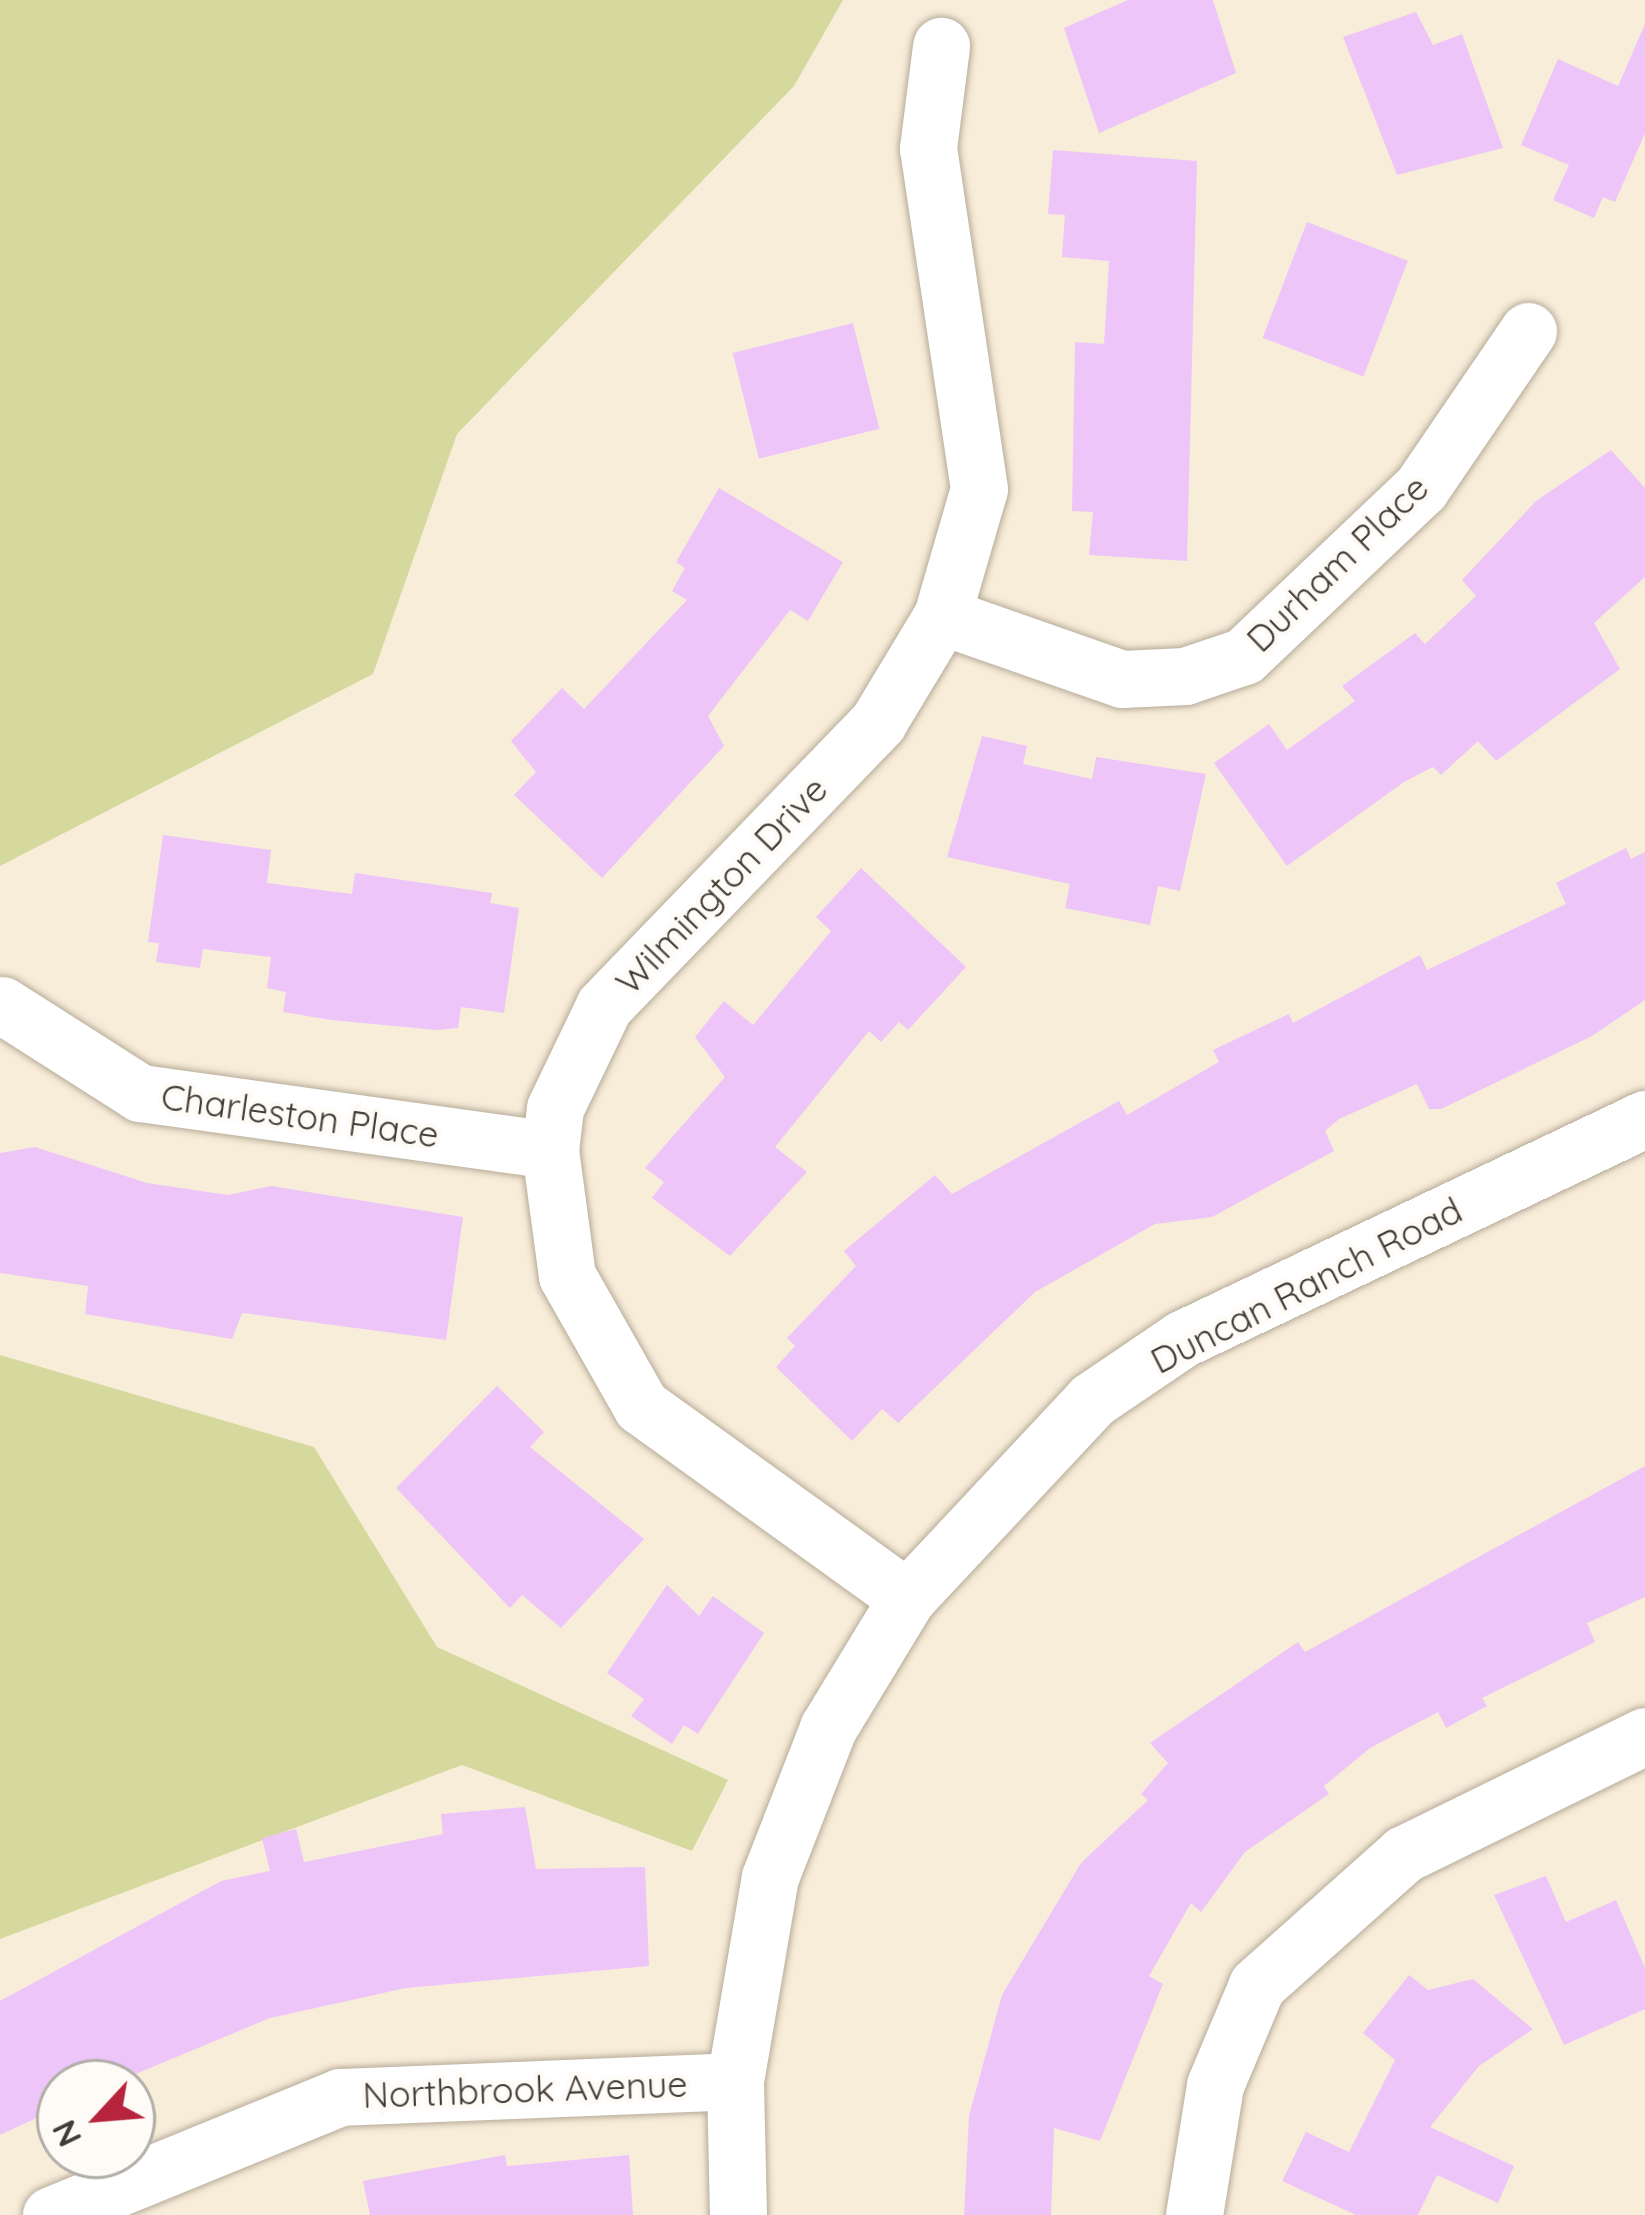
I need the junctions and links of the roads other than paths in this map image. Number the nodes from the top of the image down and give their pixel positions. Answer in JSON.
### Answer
{"nodes":[{"id":1,"x":941,"y":46,"type":"dead end"},
{"id":2,"x":1528,"y":331,"type":"dead end"},
{"id":3,"x":942,"y":616,"type":"junction"},
{"id":4,"x":2,"y":1005,"type":"edge"},
{"id":5,"x":1645,"y":1119,"type":"edge"},
{"id":6,"x":550,"y":1150,"type":"junction"},
{"id":7,"x":907,"y":1598,"type":"junction"},
{"id":8,"x":1645,"y":1736,"type":"edge"},
{"id":9,"x":735,"y":2081,"type":"junction"},
{"id":10,"x":51,"y":2215,"type":"edge"},
{"id":11,"x":738,"y":2215,"type":"edge"},
{"id":12,"x":1194,"y":2215,"type":"edge"}],
"edges":[{"from":1,"to":3,"type":"street","name":"Wilmington Drive"},
{"from":2,"to":3,"type":"street","name":"Durham Place"},
{"from":3,"to":6,"type":"street","name":"Wilmington Drive"},
{"from":4,"to":6,"type":"street","name":"Charleston Place"},
{"from":5,"to":7,"type":"street","name":"Duncan Ranch Road"},
{"from":6,"to":7,"type":"street","name":"Wilmington Drive"},
{"from":7,"to":9,"type":"street","name":"Duncan Ranch Road"},
{"from":8,"to":12,"type":"street"},
{"from":9,"to":10,"type":"street","name":"Northbrook Avenue"},
{"from":9,"to":11,"type":"street","name":"Duncan Ranch Road"}]}
